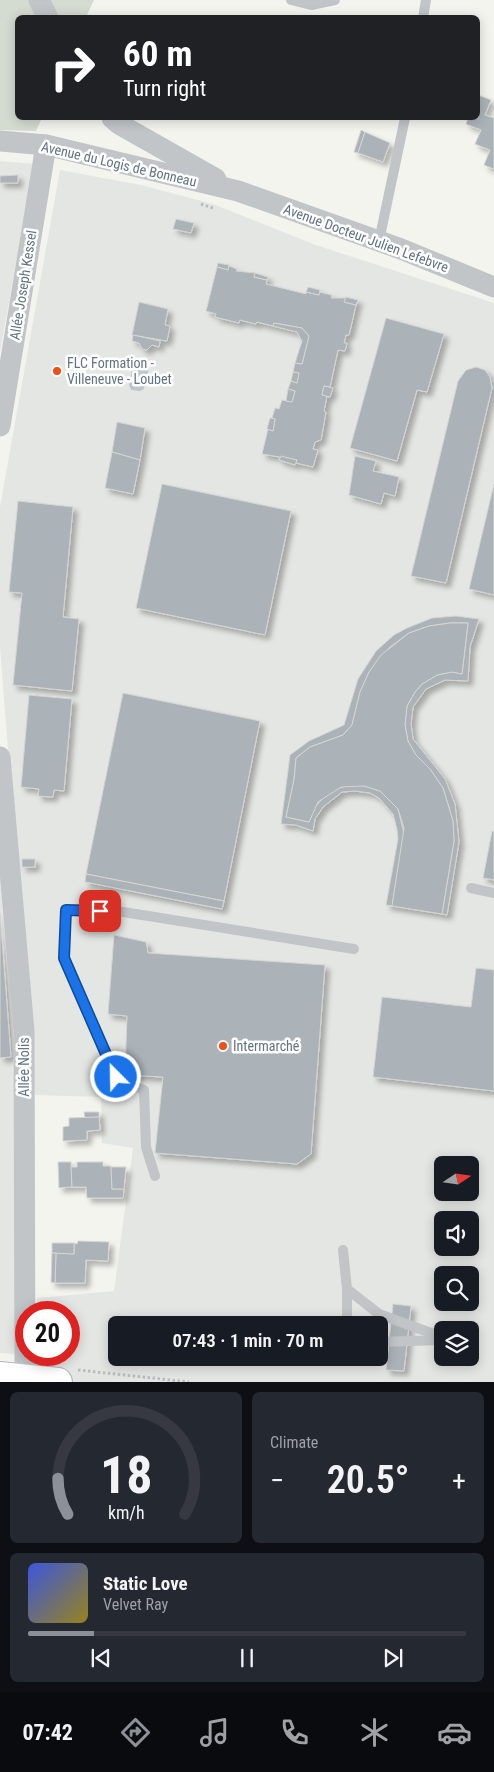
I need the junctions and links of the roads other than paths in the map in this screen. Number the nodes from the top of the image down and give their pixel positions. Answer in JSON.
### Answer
{"nodes":[{"id":1,"x":39,"y":0,"type":"edge"},
{"id":2,"x":291,"y":0,"type":"edge"},
{"id":3,"x":335,"y":0,"type":"edge"},
{"id":4,"x":426,"y":0,"type":"edge"},
{"id":5,"x":46,"y":15,"type":"edge"},
{"id":6,"x":424,"y":15,"type":"edge"},
{"id":7,"x":114,"y":120,"type":"edge"},
{"id":8,"x":405,"y":120,"type":"edge"},
{"id":9,"x":0,"y":141,"type":"edge"},
{"id":10,"x":46,"y":145,"type":"junction"},
{"id":11,"x":238,"y":191,"type":"junction"},
{"id":12,"x":379,"y":241,"type":"junction"},
{"id":13,"x":494,"y":287,"type":"edge"},
{"id":14,"x":0,"y":426,"type":"edge"},
{"id":15,"x":0,"y":757,"type":"edge"},
{"id":16,"x":471,"y":888,"type":"dead end"},
{"id":17,"x":494,"y":892,"type":"edge"},
{"id":18,"x":354,"y":949,"type":"dead end"},
{"id":19,"x":155,"y":1176,"type":"dead end"},
{"id":20,"x":343,"y":1250,"type":"dead end"},
{"id":21,"x":347,"y":1289,"type":"junction"},
{"id":22,"x":347,"y":1316,"type":"edge"},
{"id":23,"x":434,"y":1335,"type":"edge"},
{"id":24,"x":434,"y":1339,"type":"edge"},
{"id":25,"x":388,"y":1341,"type":"edge"},
{"id":26,"x":66,"y":1376,"type":"edge"},
{"id":27,"x":12,"y":1377,"type":"edge"}],
"edges":[{"from":1,"to":5,"type":"street"},
{"from":2,"to":3,"type":"lane"},
{"from":4,"to":6,"type":"lane"},
{"from":7,"to":11,"type":"street"},
{"from":8,"to":12,"type":"lane"},
{"from":9,"to":10,"type":"street","name":"Avenue du Logis de Bonneau"},
{"from":10,"to":11,"type":"street","name":"Avenue du Logis de Bonneau"},
{"from":10,"to":14,"type":"street","name":"Allée Joseph Kessel"},
{"from":11,"to":12,"type":"street","name":"Avenue Docteur Julien Lefebvre"},
{"from":12,"to":13,"type":"street","name":"Avenue Docteur Julien Lefebvre"},
{"from":15,"to":27,"type":"street","name":"Allée Nolis"},
{"from":16,"to":17,"type":"lane"},
{"from":18,"to":19,"type":"lane"},
{"from":20,"to":21,"type":"lane"},
{"from":21,"to":22,"type":"lane"},
{"from":21,"to":23,"type":"lane"},
{"from":24,"to":25,"type":"lane"},
{"from":26,"to":27,"type":"main road"}]}
